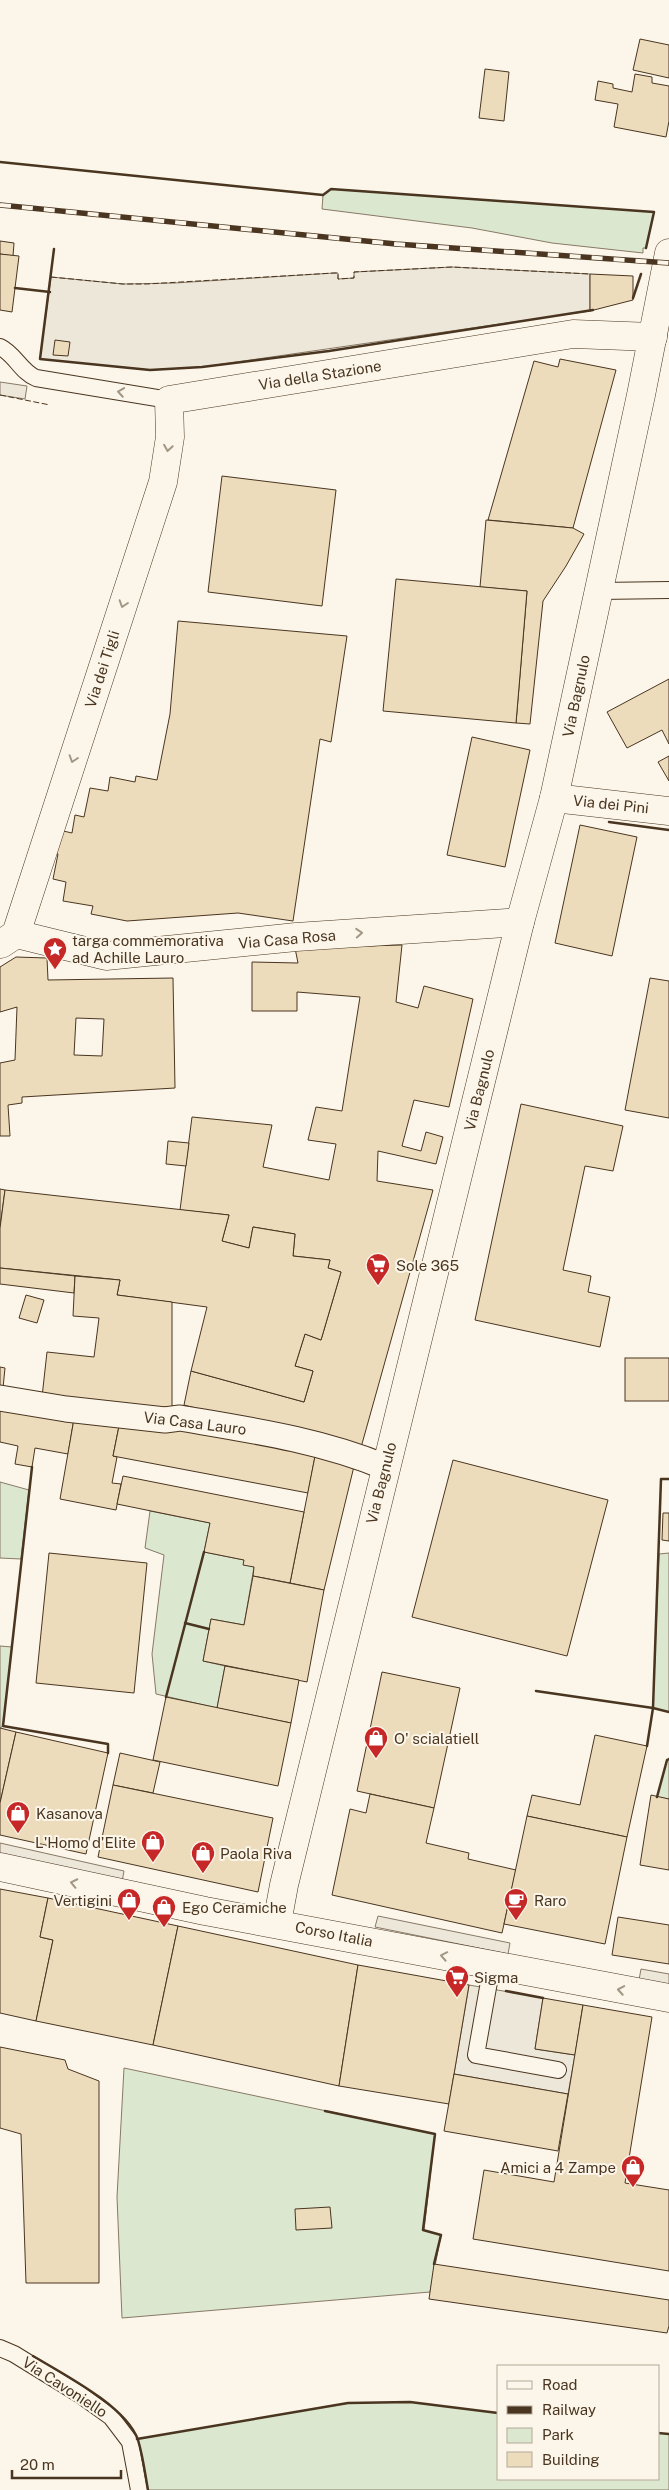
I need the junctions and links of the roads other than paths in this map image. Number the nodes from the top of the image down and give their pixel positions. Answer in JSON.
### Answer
{"nodes":[{"id":1,"x":669,"y":253,"type":"edge"},
{"id":2,"x":652,"y":337,"type":"junction"},
{"id":3,"x":0,"y":347,"type":"edge"},
{"id":4,"x":169,"y":400,"type":"junction"},
{"id":5,"x":669,"y":590,"type":"edge"},
{"id":6,"x":599,"y":591,"type":"junction"},
{"id":7,"x":554,"y":798,"type":"junction"},
{"id":8,"x":669,"y":811,"type":"edge"},
{"id":9,"x":520,"y":922,"type":"junction"},
{"id":10,"x":8,"y":939,"type":"edge"},
{"id":11,"x":0,"y":1398,"type":"edge"},
{"id":12,"x":385,"y":1467,"type":"junction"},
{"id":13,"x":0,"y":1867,"type":"edge"},
{"id":14,"x":277,"y":1923,"type":"junction"},
{"id":15,"x":492,"y":1965,"type":"junction"},
{"id":16,"x":669,"y":1998,"type":"edge"},
{"id":17,"x":558,"y":2070,"type":"dead end"},
{"id":18,"x":0,"y":2348,"type":"edge"},
{"id":19,"x":139,"y":2490,"type":"edge"}],
"edges":[{"from":1,"to":2,"type":"street","name":"Via Bagnulo"},
{"from":2,"to":4,"type":"street","name":"Via della Stazione"},
{"from":2,"to":6,"type":"street","name":"Via Bagnulo"},
{"from":4,"to":3,"type":"lane","name":"Via della Stazione","one_way":true},
{"from":4,"to":10,"type":"street","name":"Via dei Tigli","one_way":true},
{"from":5,"to":6,"type":"lane"},
{"from":6,"to":7,"type":"street","name":"Via Bagnulo"},
{"from":7,"to":8,"type":"street","name":"Via dei Pini"},
{"from":7,"to":9,"type":"street","name":"Via Bagnulo"},
{"from":10,"to":9,"type":"street","name":"Via Casa Rosa","one_way":true},
{"from":9,"to":12,"type":"street","name":"Via Bagnulo"},
{"from":11,"to":12,"type":"street","name":"Via Casa Lauro"},
{"from":12,"to":14,"type":"street","name":"Via Bagnulo"},
{"from":14,"to":13,"type":"street","name":"Corso Italia","one_way":true},
{"from":15,"to":14,"type":"street","name":"Corso Italia","one_way":true},
{"from":16,"to":15,"type":"street","name":"Corso Italia","one_way":true},
{"from":15,"to":17,"type":"lane"},
{"from":18,"to":19,"type":"lane","name":"Via Cavoniello"}]}
